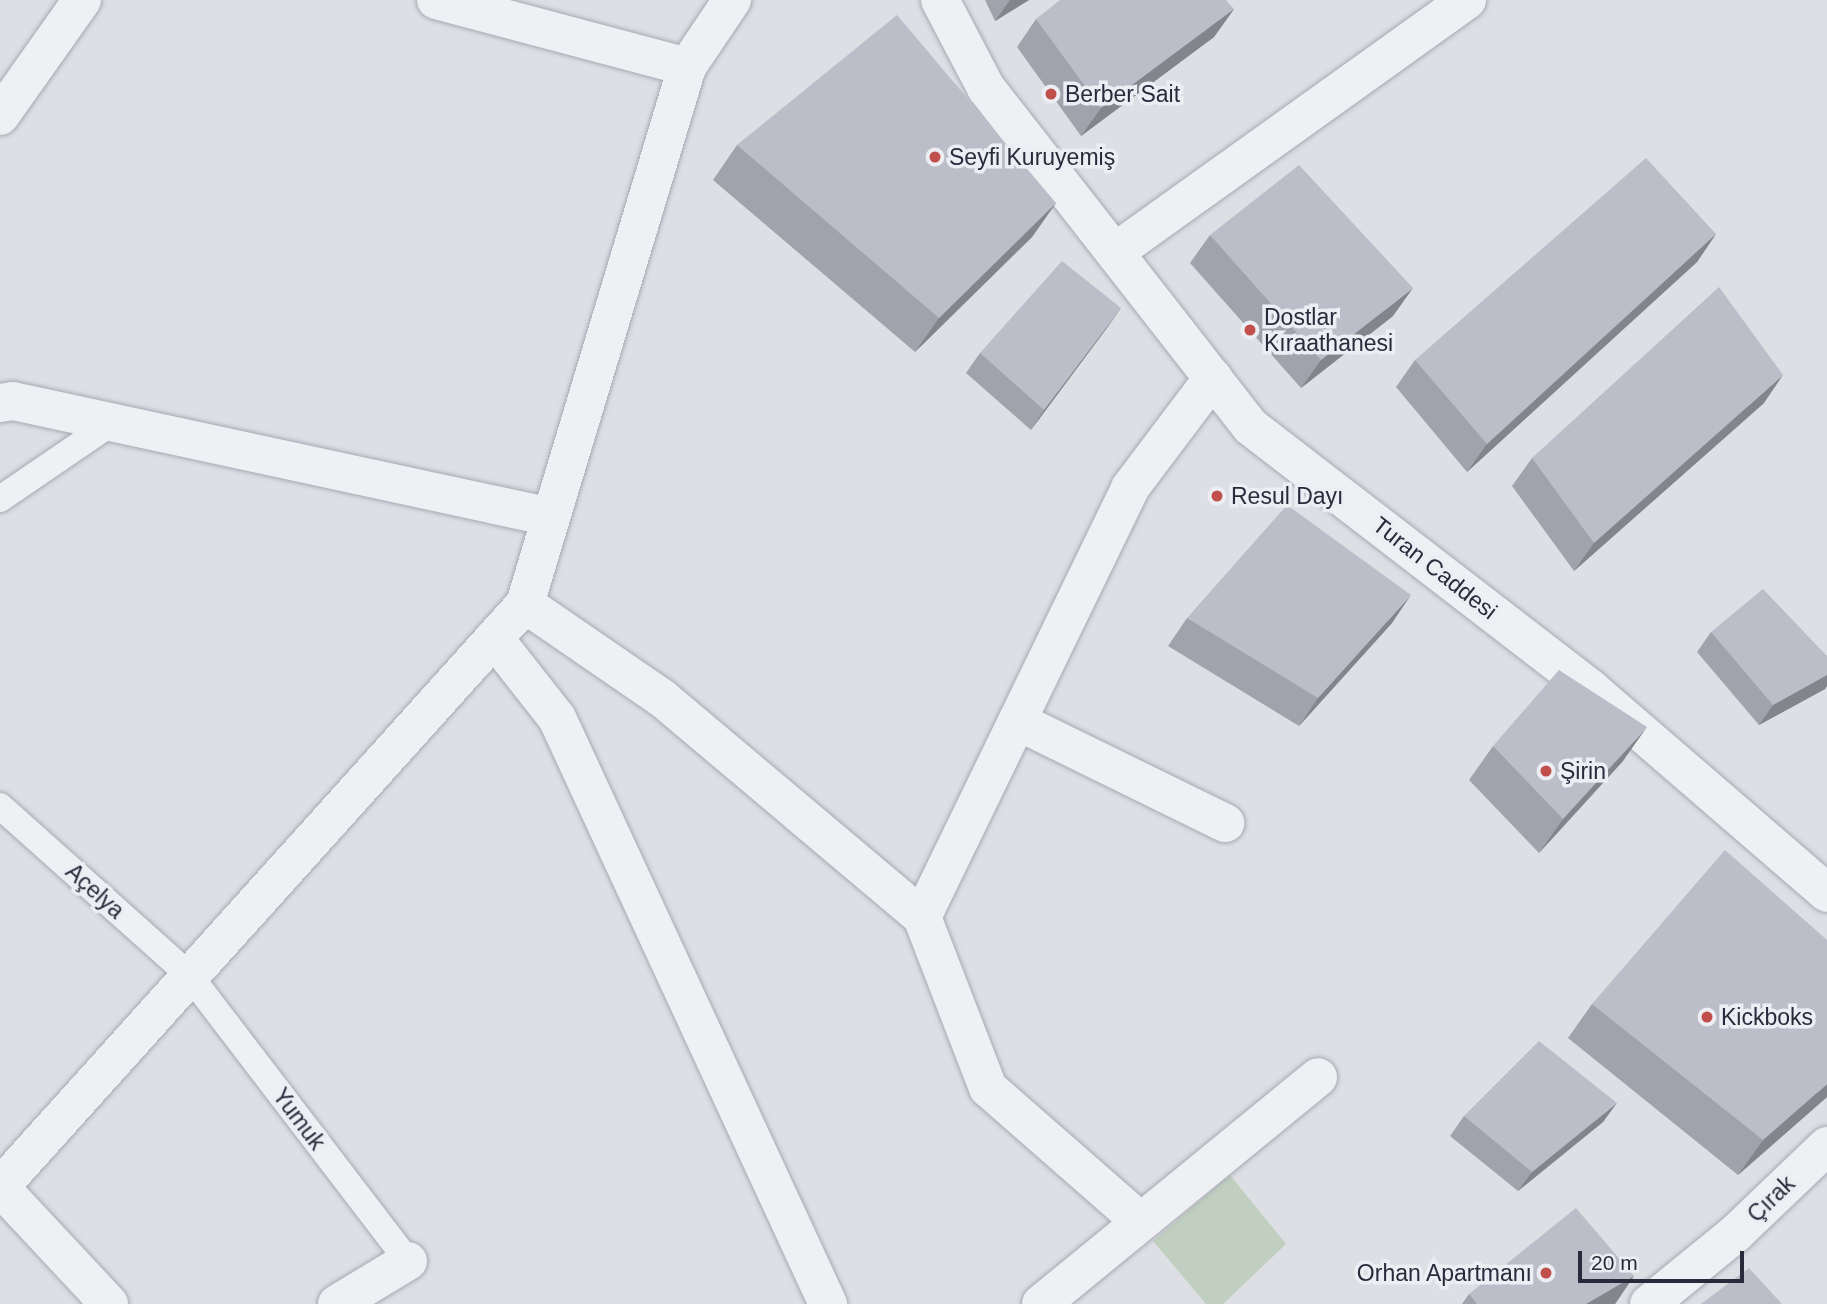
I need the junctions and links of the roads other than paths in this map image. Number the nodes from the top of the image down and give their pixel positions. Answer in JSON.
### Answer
{"nodes":[{"id":1,"x":82,"y":0,"type":"edge"},
{"id":2,"x":436,"y":0,"type":"edge"},
{"id":3,"x":732,"y":0,"type":"edge"},
{"id":4,"x":940,"y":0,"type":"edge"},
{"id":5,"x":1467,"y":0,"type":"edge"},
{"id":6,"x":687,"y":67,"type":"junction"},
{"id":7,"x":0,"y":116,"type":"edge"},
{"id":8,"x":1115,"y":252,"type":"junction"},
{"id":9,"x":1213,"y":378,"type":"junction"},
{"id":10,"x":0,"y":403,"type":"edge"},
{"id":11,"x":113,"y":422,"type":"junction"},
{"id":12,"x":0,"y":499,"type":"edge"},
{"id":13,"x":551,"y":517,"type":"junction"},
{"id":14,"x":525,"y":604,"type":"junction"},
{"id":15,"x":494,"y":638,"type":"junction"},
{"id":16,"x":1017,"y":721,"type":"junction"},
{"id":17,"x":0,"y":806,"type":"edge"},
{"id":18,"x":1225,"y":823,"type":"dead end"},
{"id":19,"x":1819,"y":872,"type":"edge"},
{"id":20,"x":922,"y":917,"type":"junction"},
{"id":21,"x":190,"y":976,"type":"junction"},
{"id":22,"x":1318,"y":1077,"type":"dead end"},
{"id":23,"x":1827,"y":1146,"type":"edge"},
{"id":24,"x":0,"y":1187,"type":"edge"},
{"id":25,"x":1141,"y":1222,"type":"junction"},
{"id":26,"x":408,"y":1261,"type":"joint"},
{"id":27,"x":109,"y":1304,"type":"edge"},
{"id":28,"x":337,"y":1304,"type":"edge"},
{"id":29,"x":828,"y":1304,"type":"edge"},
{"id":30,"x":1041,"y":1304,"type":"edge"},
{"id":31,"x":1649,"y":1304,"type":"edge"}],
"edges":[{"from":1,"to":7,"type":"street"},
{"from":2,"to":6,"type":"street"},
{"from":3,"to":6,"type":"street"},
{"from":4,"to":8,"type":"street","name":"Turan Caddesi"},
{"from":5,"to":8,"type":"street"},
{"from":6,"to":13,"type":"street"},
{"from":8,"to":9,"type":"street","name":"Turan Caddesi"},
{"from":9,"to":16,"type":"street"},
{"from":9,"to":19,"type":"street","name":"Turan Caddesi"},
{"from":10,"to":11,"type":"street"},
{"from":11,"to":12,"type":"lane"},
{"from":11,"to":13,"type":"street"},
{"from":13,"to":14,"type":"street"},
{"from":14,"to":15,"type":"street"},
{"from":14,"to":20,"type":"street"},
{"from":15,"to":21,"type":"street"},
{"from":15,"to":29,"type":"street"},
{"from":16,"to":18,"type":"street"},
{"from":16,"to":20,"type":"street"},
{"from":17,"to":21,"type":"lane","name":"Açelya"},
{"from":20,"to":25,"type":"street"},
{"from":21,"to":24,"type":"street"},
{"from":21,"to":26,"type":"lane","name":"Yumuk"},
{"from":22,"to":25,"type":"street"},
{"from":23,"to":31,"type":"street","name":"Çırak"},
{"from":24,"to":27,"type":"street"},
{"from":25,"to":30,"type":"street"},
{"from":26,"to":28,"type":"street"}]}
